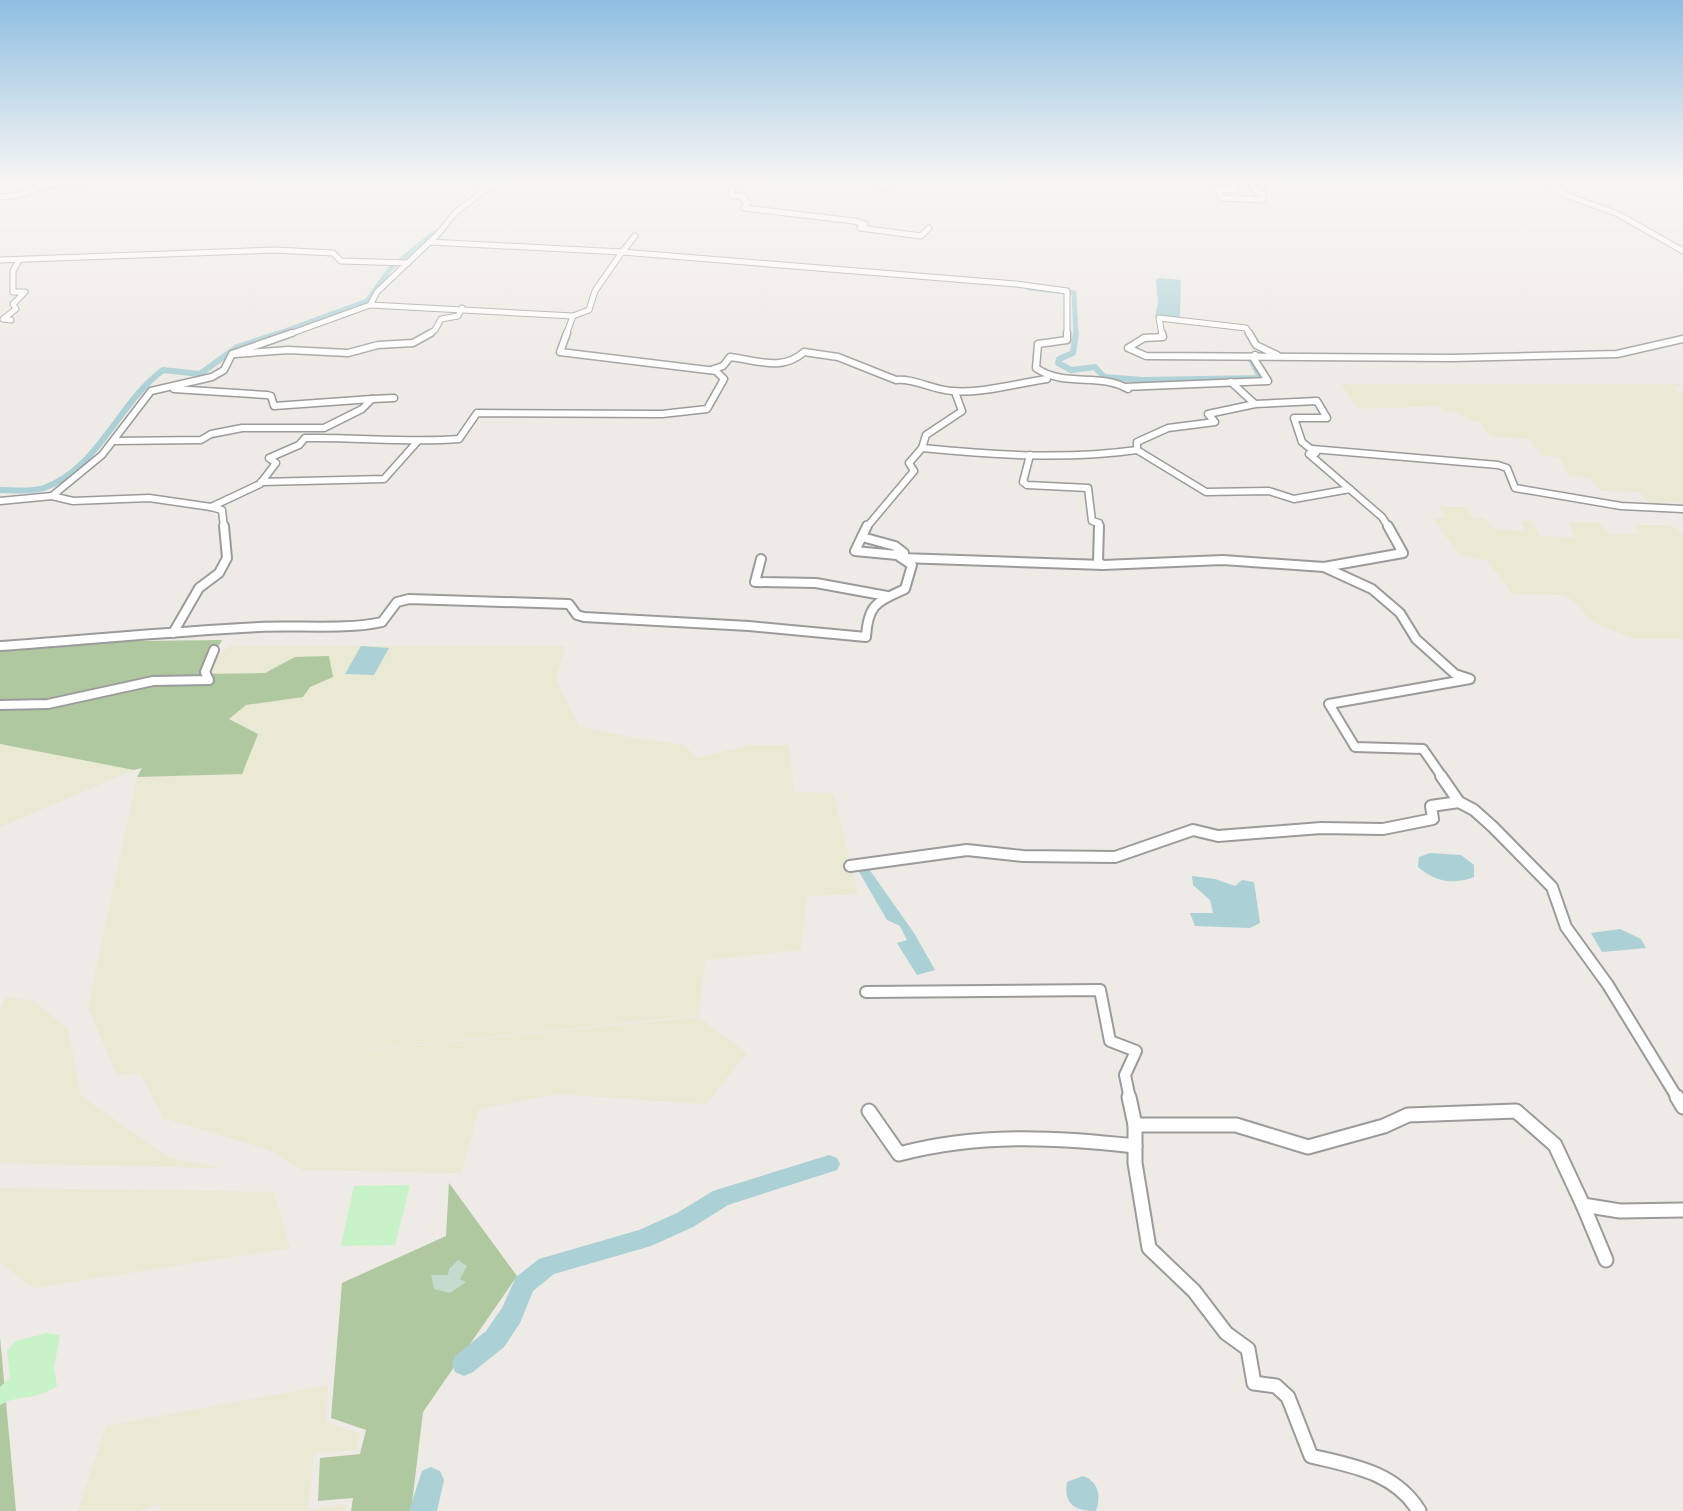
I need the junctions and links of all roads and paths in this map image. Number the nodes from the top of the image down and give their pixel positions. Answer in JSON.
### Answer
{"nodes":[{"id":1,"x":206,"y":254,"type":"edge"},
{"id":2,"x":334,"y":254,"type":"edge"},
{"id":3,"x":416,"y":254,"type":"edge"},
{"id":4,"x":621,"y":254,"type":"edge"},
{"id":5,"x":636,"y":254,"type":"edge"},
{"id":6,"x":0,"y":260,"type":"edge"},
{"id":7,"x":19,"y":260,"type":"junction"},
{"id":8,"x":405,"y":263,"type":"junction"},
{"id":9,"x":370,"y":305,"type":"junction"},
{"id":10,"x":462,"y":308,"type":"junction"},
{"id":11,"x":573,"y":316,"type":"junction"},
{"id":12,"x":11,"y":320,"type":"dead end"},
{"id":13,"x":1683,"y":339,"type":"edge"},
{"id":14,"x":232,"y":354,"type":"junction"},
{"id":15,"x":1277,"y":355,"type":"junction"},
{"id":16,"x":1254,"y":357,"type":"junction"},
{"id":17,"x":711,"y":370,"type":"junction"},
{"id":18,"x":1047,"y":379,"type":"junction"},
{"id":19,"x":1231,"y":382,"type":"junction"},
{"id":20,"x":151,"y":391,"type":"junction"},
{"id":21,"x":955,"y":392,"type":"junction"},
{"id":22,"x":394,"y":398,"type":"dead end"},
{"id":23,"x":372,"y":399,"type":"junction"},
{"id":24,"x":1255,"y":404,"type":"junction"},
{"id":25,"x":114,"y":441,"type":"junction"},
{"id":26,"x":417,"y":442,"type":"junction"},
{"id":27,"x":922,"y":448,"type":"junction"},
{"id":28,"x":1311,"y":448,"type":"junction"},
{"id":29,"x":1137,"y":450,"type":"junction"},
{"id":30,"x":1030,"y":455,"type":"junction"},
{"id":31,"x":261,"y":482,"type":"junction"},
{"id":32,"x":1350,"y":489,"type":"junction"},
{"id":33,"x":52,"y":496,"type":"junction"},
{"id":34,"x":0,"y":501,"type":"edge"},
{"id":35,"x":211,"y":507,"type":"junction"},
{"id":36,"x":1683,"y":509,"type":"edge"},
{"id":37,"x":862,"y":537,"type":"junction"},
{"id":38,"x":902,"y":558,"type":"junction"},
{"id":39,"x":761,"y":559,"type":"dead end"},
{"id":40,"x":1103,"y":565,"type":"junction"},
{"id":41,"x":1324,"y":567,"type":"junction"},
{"id":42,"x":890,"y":596,"type":"junction"},
{"id":43,"x":173,"y":633,"type":"junction"},
{"id":44,"x":0,"y":646,"type":"edge"},
{"id":45,"x":214,"y":650,"type":"dead end"},
{"id":46,"x":0,"y":705,"type":"edge"},
{"id":47,"x":1459,"y":802,"type":"junction"},
{"id":48,"x":850,"y":866,"type":"dead end"},
{"id":49,"x":866,"y":992,"type":"dead end"},
{"id":50,"x":1683,"y":1107,"type":"edge"},
{"id":51,"x":869,"y":1111,"type":"dead end"},
{"id":52,"x":1135,"y":1125,"type":"junction"},
{"id":53,"x":1135,"y":1146,"type":"junction"},
{"id":54,"x":1583,"y":1205,"type":"junction"},
{"id":55,"x":1683,"y":1210,"type":"edge"},
{"id":56,"x":1606,"y":1260,"type":"dead end"},
{"id":57,"x":1419,"y":1511,"type":"edge"}],
"edges":[{"from":1,"to":7,"type":"street"},
{"from":2,"to":8,"type":"street"},
{"from":3,"to":8,"type":"street"},
{"from":4,"to":11,"type":"street"},
{"from":5,"to":18,"type":"street"},
{"from":6,"to":7,"type":"street"},
{"from":7,"to":12,"type":"street"},
{"from":8,"to":9,"type":"street"},
{"from":9,"to":10,"type":"street"},
{"from":9,"to":14,"type":"street"},
{"from":10,"to":11,"type":"street"},
{"from":10,"to":14,"type":"street"},
{"from":11,"to":17,"type":"street"},
{"from":13,"to":15,"type":"street"},
{"from":14,"to":20,"type":"street"},
{"from":15,"to":16,"type":"street"},
{"from":15,"to":16,"type":"street"},
{"from":16,"to":19,"type":"street"},
{"from":17,"to":21,"type":"street"},
{"from":17,"to":26,"type":"street"},
{"from":18,"to":19,"type":"street"},
{"from":18,"to":21,"type":"street"},
{"from":19,"to":24,"type":"street"},
{"from":20,"to":23,"type":"street"},
{"from":20,"to":25,"type":"street"},
{"from":21,"to":27,"type":"street"},
{"from":22,"to":23,"type":"street"},
{"from":23,"to":25,"type":"street"},
{"from":24,"to":28,"type":"street"},
{"from":24,"to":29,"type":"street"},
{"from":25,"to":33,"type":"street"},
{"from":26,"to":31,"type":"street"},
{"from":26,"to":31,"type":"street"},
{"from":27,"to":30,"type":"street"},
{"from":27,"to":37,"type":"street"},
{"from":28,"to":32,"type":"street"},
{"from":28,"to":36,"type":"street"},
{"from":29,"to":30,"type":"street"},
{"from":29,"to":32,"type":"street"},
{"from":30,"to":40,"type":"street"},
{"from":31,"to":35,"type":"street"},
{"from":32,"to":41,"type":"street"},
{"from":33,"to":34,"type":"street"},
{"from":33,"to":35,"type":"street"},
{"from":35,"to":43,"type":"street"},
{"from":37,"to":38,"type":"street"},
{"from":37,"to":38,"type":"street"},
{"from":38,"to":40,"type":"street"},
{"from":38,"to":42,"type":"street"},
{"from":39,"to":42,"type":"street"},
{"from":40,"to":41,"type":"street"},
{"from":41,"to":47,"type":"street"},
{"from":42,"to":43,"type":"street"},
{"from":43,"to":44,"type":"street"},
{"from":45,"to":46,"type":"street"},
{"from":47,"to":48,"type":"street"},
{"from":47,"to":50,"type":"street"},
{"from":49,"to":52,"type":"street"},
{"from":51,"to":53,"type":"street"},
{"from":52,"to":53,"type":"street"},
{"from":52,"to":54,"type":"street"},
{"from":53,"to":57,"type":"street"},
{"from":54,"to":55,"type":"street"},
{"from":54,"to":56,"type":"street"}]}
